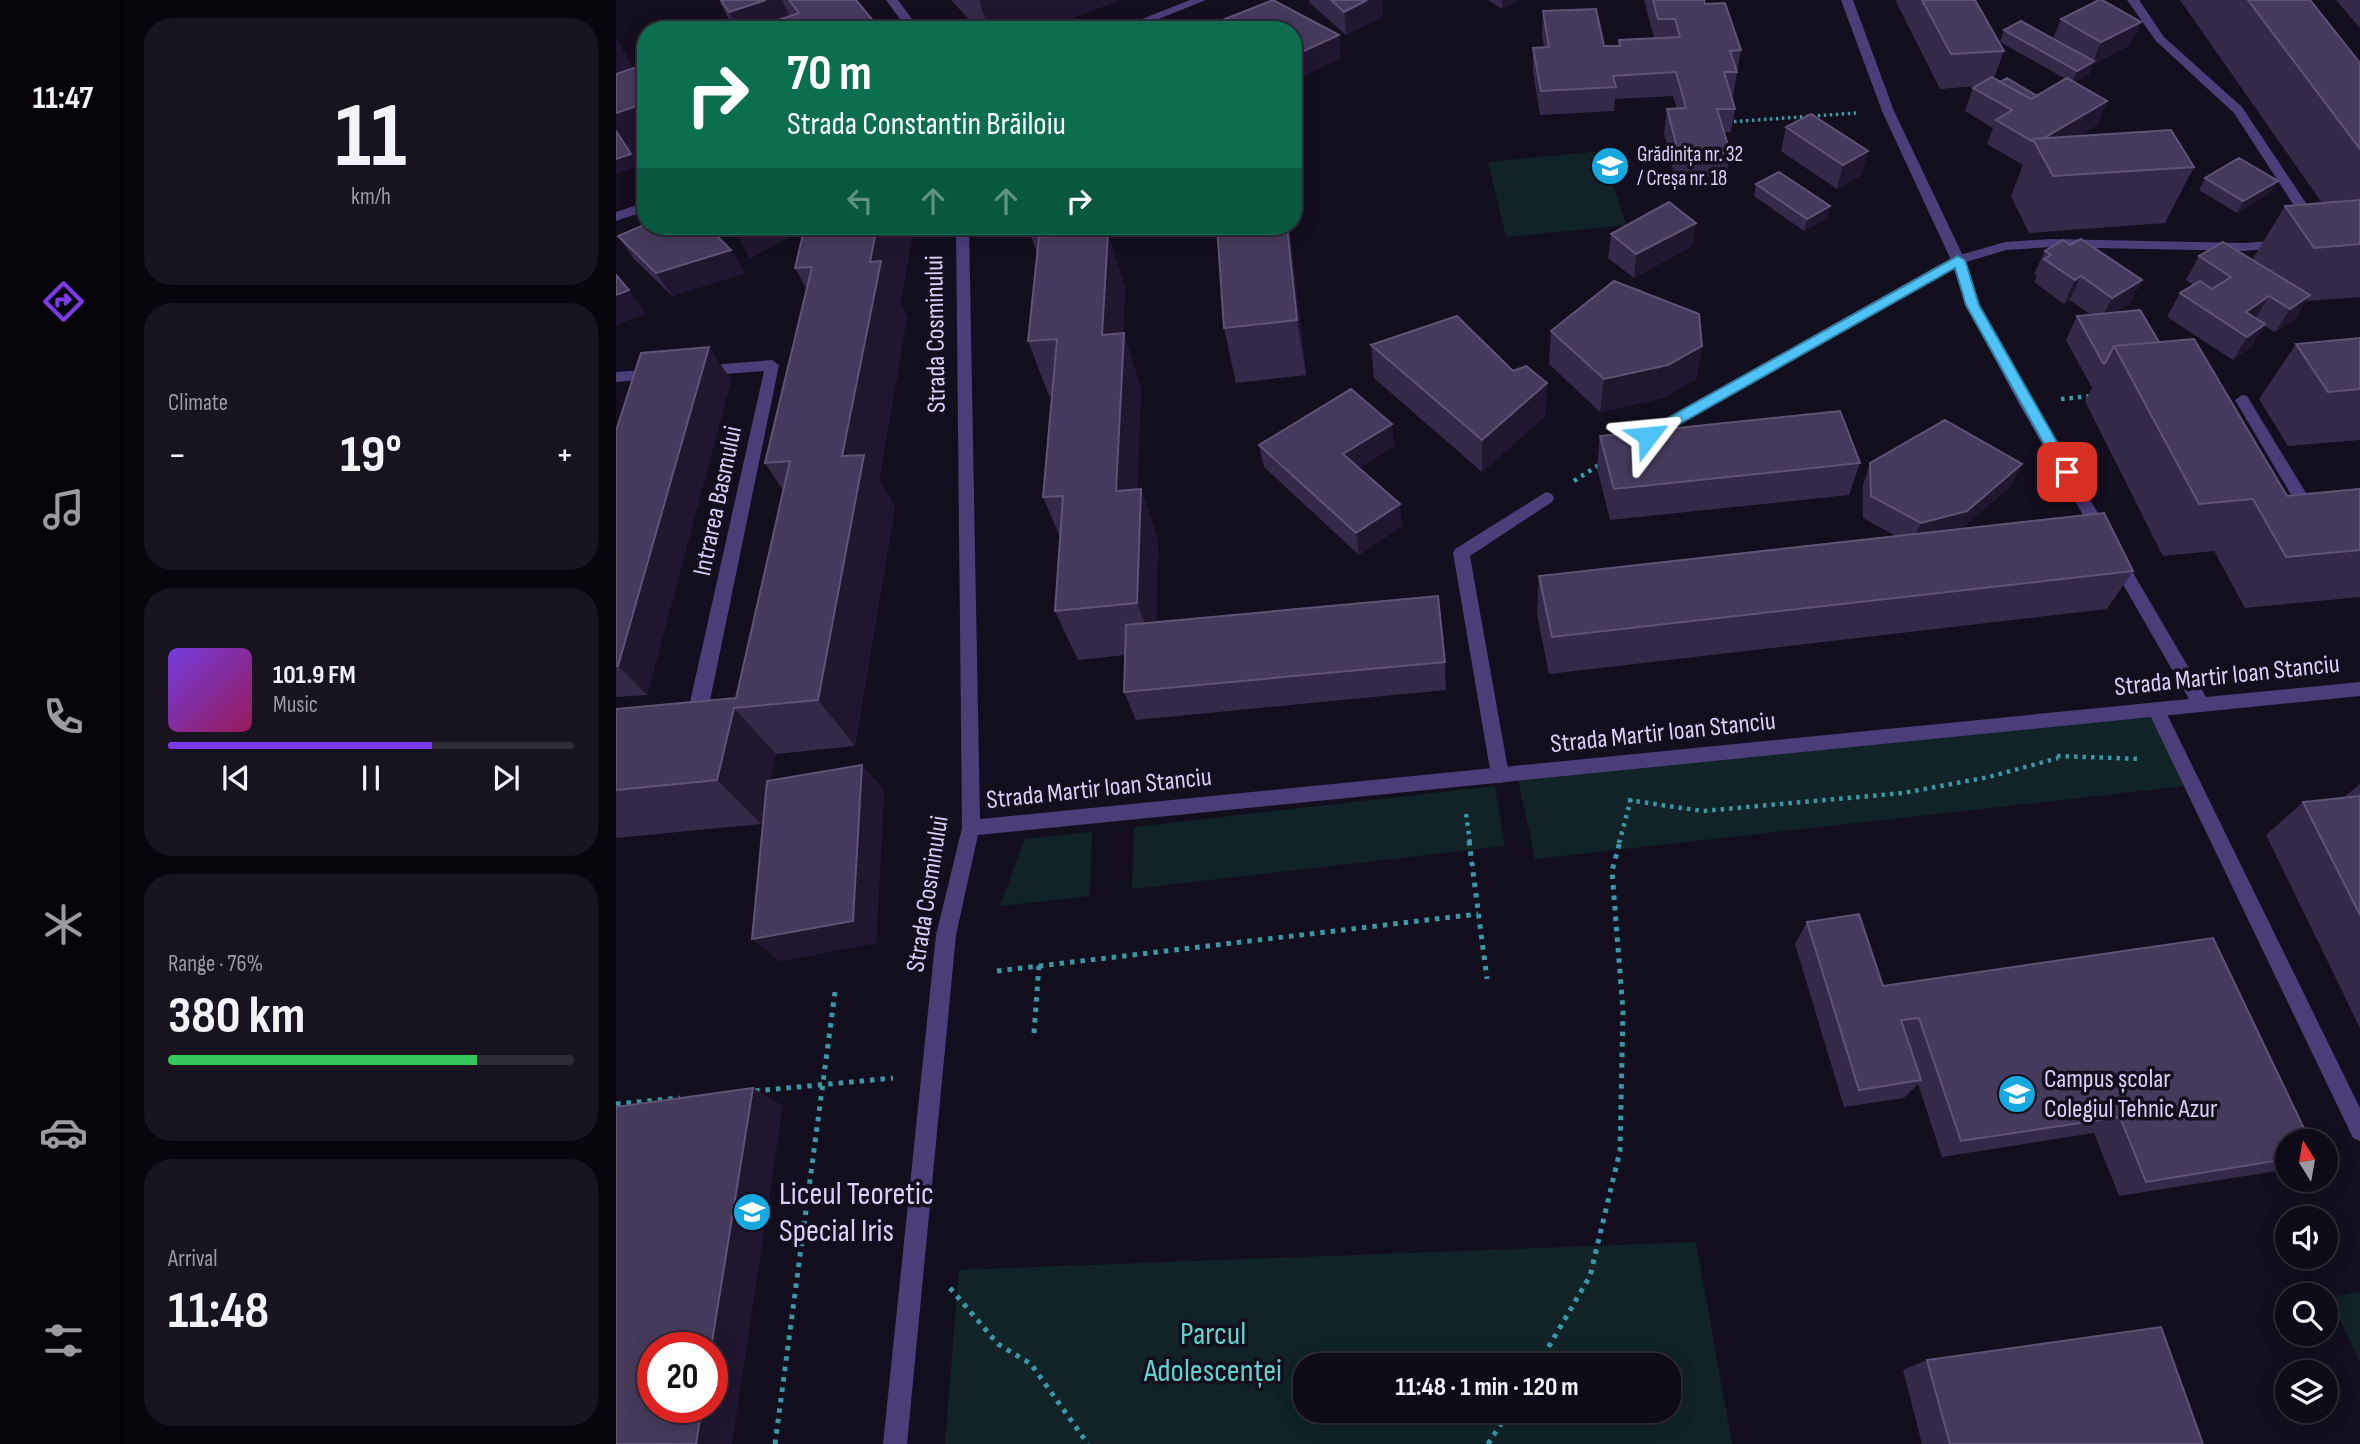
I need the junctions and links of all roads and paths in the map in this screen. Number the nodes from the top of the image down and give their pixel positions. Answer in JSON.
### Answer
{"nodes":[{"id":1,"x":892,"y":0,"type":"edge"},
{"id":2,"x":1200,"y":0,"type":"edge"},
{"id":3,"x":1847,"y":0,"type":"edge"},
{"id":4,"x":2133,"y":0,"type":"edge"},
{"id":5,"x":907,"y":21,"type":"edge"},
{"id":6,"x":1144,"y":21,"type":"edge"},
{"id":7,"x":1888,"y":111,"type":"junction"},
{"id":8,"x":1728,"y":122,"type":"edge"},
{"id":9,"x":637,"y":209,"type":"edge"},
{"id":10,"x":616,"y":217,"type":"edge"},
{"id":11,"x":962,"y":235,"type":"edge"},
{"id":12,"x":2324,"y":240,"type":"edge"},
{"id":13,"x":2297,"y":243,"type":"edge"},
{"id":14,"x":1958,"y":260,"type":"junction"},
{"id":15,"x":616,"y":376,"type":"edge"},
{"id":16,"x":2101,"y":395,"type":"dead end"},
{"id":17,"x":2242,"y":400,"type":"dead end"},
{"id":18,"x":2025,"y":402,"type":"junction"},
{"id":19,"x":1625,"y":448,"type":"joint"},
{"id":20,"x":2360,"y":494,"type":"edge"},
{"id":21,"x":1546,"y":498,"type":"joint"},
{"id":22,"x":2360,"y":689,"type":"edge"},
{"id":23,"x":2202,"y":705,"type":"junction"},
{"id":24,"x":2156,"y":709,"type":"junction"},
{"id":25,"x":684,"y":722,"type":"edge"},
{"id":26,"x":2073,"y":751,"type":"dead end"},
{"id":27,"x":2048,"y":755,"type":"dead end"},
{"id":28,"x":2061,"y":757,"type":"junction"},
{"id":29,"x":2182,"y":760,"type":"junction"},
{"id":30,"x":1500,"y":775,"type":"junction"},
{"id":31,"x":1638,"y":794,"type":"dead end"},
{"id":32,"x":1629,"y":800,"type":"junction"},
{"id":33,"x":1615,"y":802,"type":"dead end"},
{"id":34,"x":1479,"y":813,"type":"dead end"},
{"id":35,"x":971,"y":828,"type":"junction"},
{"id":36,"x":1478,"y":915,"type":"junction"},
{"id":37,"x":1039,"y":965,"type":"junction"},
{"id":38,"x":997,"y":971,"type":"dead end"},
{"id":39,"x":1487,"y":979,"type":"dead end"},
{"id":40,"x":835,"y":992,"type":"dead end"},
{"id":41,"x":1034,"y":1033,"type":"dead end"},
{"id":42,"x":932,"y":1075,"type":"junction"},
{"id":43,"x":752,"y":1091,"type":"edge"},
{"id":44,"x":684,"y":1098,"type":"edge"},
{"id":45,"x":616,"y":1104,"type":"edge"},
{"id":46,"x":2360,"y":1131,"type":"edge"},
{"id":47,"x":915,"y":1247,"type":"junction"},
{"id":48,"x":1545,"y":1353,"type":"edge"},
{"id":49,"x":1502,"y":1423,"type":"edge"},
{"id":50,"x":775,"y":1444,"type":"edge"},
{"id":51,"x":895,"y":1444,"type":"edge"},
{"id":52,"x":1088,"y":1444,"type":"edge"},
{"id":53,"x":1488,"y":1444,"type":"edge"}],
"edges":[{"from":1,"to":5,"type":"street"},
{"from":2,"to":6,"type":"street"},
{"from":3,"to":7,"type":"street"},
{"from":4,"to":12,"type":"street"},
{"from":7,"to":8,"type":"path"},
{"from":7,"to":14,"type":"street"},
{"from":9,"to":10,"type":"street"},
{"from":11,"to":35,"type":"street","name":"Strada Cosminului"},
{"from":13,"to":14,"type":"street"},
{"from":14,"to":18,"type":"street"},
{"from":14,"to":19,"type":"street"},
{"from":15,"to":25,"type":"street","name":"Intrarea Basmului"},
{"from":16,"to":18,"type":"path"},
{"from":17,"to":20,"type":"street"},
{"from":18,"to":23,"type":"street"},
{"from":19,"to":21,"type":"path"},
{"from":21,"to":30,"type":"street"},
{"from":22,"to":23,"type":"street","name":"Strada Martir Ioan Stanciu"},
{"from":23,"to":24,"type":"street","name":"Strada Martir Ioan Stanciu"},
{"from":24,"to":29,"type":"street"},
{"from":24,"to":30,"type":"street","name":"Strada Martir Ioan Stanciu"},
{"from":26,"to":28,"type":"path"},
{"from":27,"to":28,"type":"path"},
{"from":28,"to":29,"type":"path"},
{"from":28,"to":32,"type":"path"},
{"from":29,"to":46,"type":"street"},
{"from":30,"to":35,"type":"street","name":"Strada Martir Ioan Stanciu"},
{"from":31,"to":32,"type":"path"},
{"from":32,"to":33,"type":"path"},
{"from":32,"to":48,"type":"path"},
{"from":34,"to":36,"type":"path"},
{"from":35,"to":42,"type":"street","name":"Strada Cosminului"},
{"from":36,"to":37,"type":"path"},
{"from":36,"to":39,"type":"path"},
{"from":37,"to":38,"type":"path"},
{"from":37,"to":41,"type":"path"},
{"from":40,"to":50,"type":"path"},
{"from":42,"to":43,"type":"path"},
{"from":42,"to":47,"type":"street","name":"Strada Cosminului"},
{"from":44,"to":45,"type":"path"},
{"from":47,"to":51,"type":"street","name":"Strada Cosminului"},
{"from":47,"to":52,"type":"path"},
{"from":49,"to":53,"type":"path"}]}
